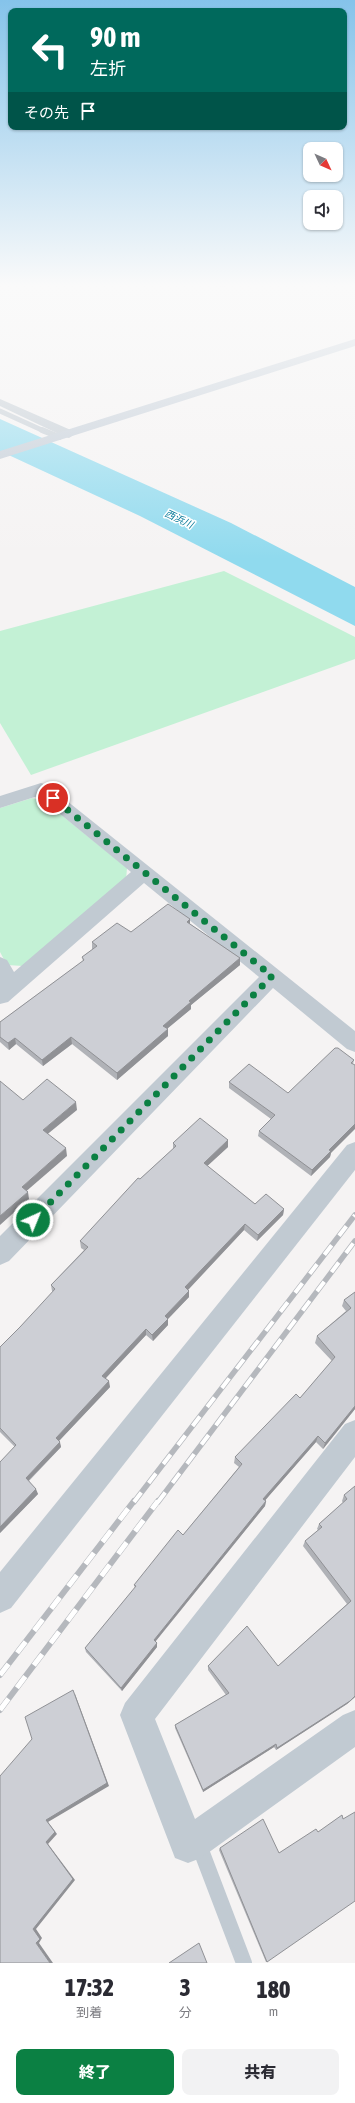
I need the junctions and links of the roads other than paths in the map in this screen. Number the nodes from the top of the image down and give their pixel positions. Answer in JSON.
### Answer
{"nodes":[{"id":1,"x":247,"y":377,"type":"edge"},
{"id":2,"x":0,"y":402,"type":"edge"},
{"id":3,"x":0,"y":411,"type":"edge"},
{"id":4,"x":64,"y":435,"type":"junction"},
{"id":5,"x":0,"y":455,"type":"edge"},
{"id":6,"x":0,"y":802,"type":"edge"},
{"id":7,"x":144,"y":873,"type":"junction"},
{"id":8,"x":0,"y":966,"type":"edge"},
{"id":9,"x":272,"y":976,"type":"junction"},
{"id":10,"x":6,"y":991,"type":"edge"},
{"id":11,"x":355,"y":1043,"type":"edge"},
{"id":12,"x":355,"y":1152,"type":"edge"},
{"id":13,"x":0,"y":1253,"type":"edge"},
{"id":14,"x":355,"y":1434,"type":"edge"},
{"id":15,"x":0,"y":1598,"type":"edge"},
{"id":16,"x":355,"y":1728,"type":"edge"},
{"id":17,"x":196,"y":1839,"type":"junction"},
{"id":18,"x":244,"y":1963,"type":"edge"}],
"edges":[{"from":1,"to":4,"type":"street"},
{"from":2,"to":4,"type":"street"},
{"from":3,"to":4,"type":"lane"},
{"from":4,"to":5,"type":"street"},
{"from":6,"to":7,"type":"street"},
{"from":7,"to":9,"type":"street"},
{"from":7,"to":10,"type":"street"},
{"from":8,"to":10,"type":"street"},
{"from":9,"to":11,"type":"street"},
{"from":9,"to":13,"type":"street"},
{"from":12,"to":15,"type":"street"},
{"from":14,"to":17,"type":"street"},
{"from":16,"to":17,"type":"street"},
{"from":17,"to":18,"type":"lane"}]}
